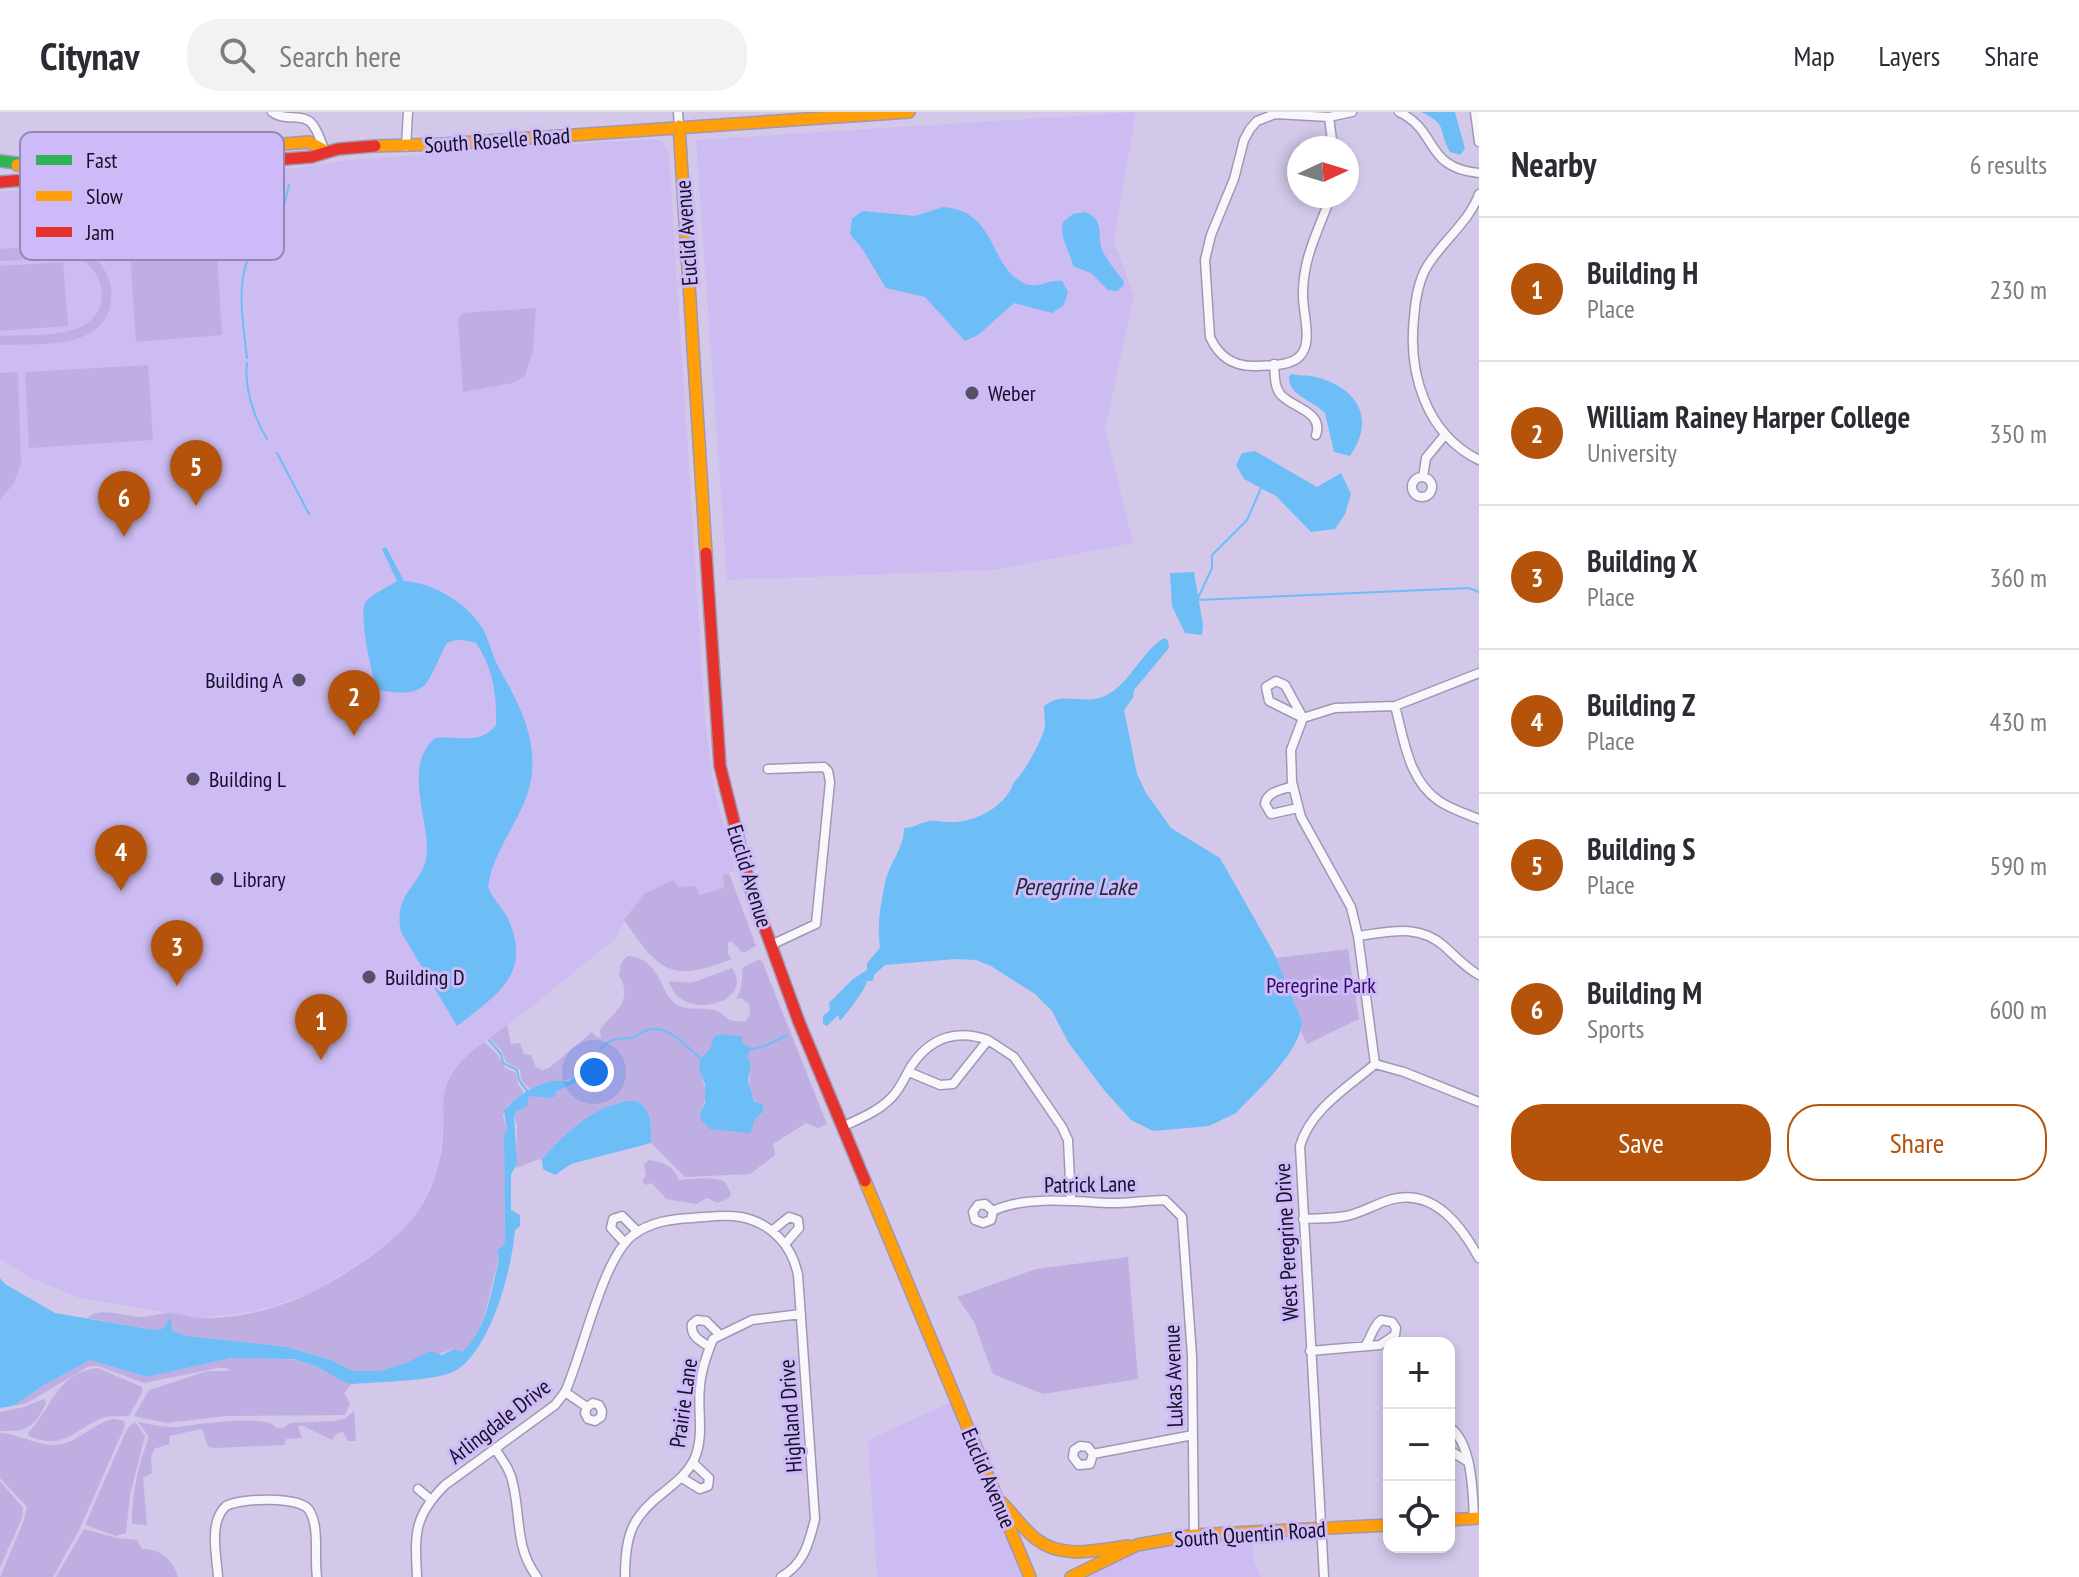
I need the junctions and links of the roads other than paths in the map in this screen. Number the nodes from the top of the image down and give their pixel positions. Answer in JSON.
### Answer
{"nodes":[{"id":1,"x":272,"y":112,"type":"edge"},
{"id":2,"x":408,"y":112,"type":"edge"},
{"id":3,"x":678,"y":112,"type":"edge"},
{"id":4,"x":909,"y":112,"type":"edge"},
{"id":5,"x":1352,"y":112,"type":"edge"},
{"id":6,"x":1399,"y":112,"type":"edge"},
{"id":7,"x":1475,"y":112,"type":"edge"},
{"id":8,"x":1329,"y":117,"type":"junction"},
{"id":9,"x":679,"y":126,"type":"junction"},
{"id":10,"x":1331,"y":136,"type":"edge"},
{"id":11,"x":1479,"y":142,"type":"edge"},
{"id":12,"x":284,"y":144,"type":"edge"},
{"id":13,"x":406,"y":147,"type":"junction"},
{"id":14,"x":324,"y":150,"type":"junction"},
{"id":15,"x":284,"y":159,"type":"edge"},
{"id":16,"x":1479,"y":173,"type":"edge"},
{"id":17,"x":20,"y":180,"type":"edge"},
{"id":18,"x":0,"y":182,"type":"edge"},
{"id":19,"x":1479,"y":194,"type":"edge"},
{"id":20,"x":1326,"y":208,"type":"edge"},
{"id":21,"x":1274,"y":364,"type":"junction"},
{"id":22,"x":1316,"y":435,"type":"dead end"},
{"id":23,"x":1444,"y":436,"type":"junction"},
{"id":24,"x":1479,"y":460,"type":"edge"},
{"id":25,"x":1423,"y":477,"type":"dead end"},
{"id":26,"x":1479,"y":673,"type":"edge"},
{"id":27,"x":1395,"y":706,"type":"junction"},
{"id":28,"x":1303,"y":718,"type":"junction"},
{"id":29,"x":768,"y":769,"type":"dead end"},
{"id":30,"x":1293,"y":786,"type":"junction"},
{"id":31,"x":1298,"y":808,"type":"junction"},
{"id":32,"x":1479,"y":819,"type":"edge"},
{"id":33,"x":1358,"y":936,"type":"junction"},
{"id":34,"x":771,"y":945,"type":"junction"},
{"id":35,"x":1479,"y":975,"type":"edge"},
{"id":36,"x":988,"y":1040,"type":"junction"},
{"id":37,"x":1375,"y":1064,"type":"junction"},
{"id":38,"x":909,"y":1072,"type":"junction"},
{"id":39,"x":1479,"y":1102,"type":"edge"},
{"id":40,"x":844,"y":1126,"type":"junction"},
{"id":41,"x":1071,"y":1201,"type":"junction"},
{"id":42,"x":993,"y":1211,"type":"dead end"},
{"id":43,"x":1182,"y":1217,"type":"joint"},
{"id":44,"x":1303,"y":1219,"type":"junction"},
{"id":45,"x":773,"y":1230,"type":"junction"},
{"id":46,"x":638,"y":1232,"type":"junction"},
{"id":47,"x":625,"y":1243,"type":"junction"},
{"id":48,"x":785,"y":1244,"type":"junction"},
{"id":49,"x":1479,"y":1258,"type":"edge"},
{"id":50,"x":801,"y":1314,"type":"junction"},
{"id":51,"x":720,"y":1335,"type":"junction"},
{"id":52,"x":1365,"y":1346,"type":"dead end"},
{"id":53,"x":710,"y":1347,"type":"junction"},
{"id":54,"x":1310,"y":1351,"type":"junction"},
{"id":55,"x":565,"y":1392,"type":"junction"},
{"id":56,"x":587,"y":1407,"type":"dead end"},
{"id":57,"x":1455,"y":1431,"type":"edge"},
{"id":58,"x":1193,"y":1435,"type":"junction"},
{"id":59,"x":496,"y":1450,"type":"junction"},
{"id":60,"x":1455,"y":1453,"type":"edge"},
{"id":61,"x":1093,"y":1454,"type":"dead end"},
{"id":62,"x":1468,"y":1461,"type":"junction"},
{"id":63,"x":693,"y":1463,"type":"junction"},
{"id":64,"x":682,"y":1478,"type":"junction"},
{"id":65,"x":418,"y":1489,"type":"dead end"},
{"id":66,"x":430,"y":1499,"type":"junction"},
{"id":67,"x":997,"y":1499,"type":"junction"},
{"id":68,"x":1476,"y":1518,"type":"edge"},
{"id":69,"x":1455,"y":1520,"type":"edge"},
{"id":70,"x":1383,"y":1525,"type":"edge"},
{"id":71,"x":1320,"y":1530,"type":"junction"},
{"id":72,"x":1194,"y":1535,"type":"junction"},
{"id":73,"x":1137,"y":1545,"type":"junction"},
{"id":74,"x":218,"y":1577,"type":"edge"},
{"id":75,"x":317,"y":1577,"type":"edge"},
{"id":76,"x":417,"y":1577,"type":"edge"},
{"id":77,"x":536,"y":1577,"type":"edge"},
{"id":78,"x":625,"y":1577,"type":"edge"},
{"id":79,"x":781,"y":1577,"type":"edge"},
{"id":80,"x":1030,"y":1577,"type":"edge"},
{"id":81,"x":1071,"y":1577,"type":"edge"},
{"id":82,"x":1324,"y":1577,"type":"edge"}],
"edges":[{"from":1,"to":14,"type":"street"},
{"from":2,"to":13,"type":"street"},
{"from":3,"to":9,"type":"street"},
{"from":4,"to":9,"type":"main road","name":"South Roselle Road"},
{"from":5,"to":8,"type":"street"},
{"from":6,"to":16,"type":"street"},
{"from":7,"to":11,"type":"street"},
{"from":8,"to":10,"type":"street"},
{"from":8,"to":21,"type":"street"},
{"from":9,"to":13,"type":"main road","name":"South Roselle Road"},
{"from":9,"to":34,"type":"main road","name":"Euclid Avenue"},
{"from":12,"to":14,"type":"main road","name":"South Roselle Road"},
{"from":13,"to":14,"type":"main road","name":"South Roselle Road"},
{"from":14,"to":15,"type":"main road","name":"South Roselle Road"},
{"from":17,"to":18,"type":"main road","name":"South Roselle Road"},
{"from":19,"to":23,"type":"street"},
{"from":20,"to":21,"type":"street"},
{"from":21,"to":22,"type":"street"},
{"from":23,"to":24,"type":"street"},
{"from":23,"to":25,"type":"street"},
{"from":26,"to":27,"type":"street"},
{"from":27,"to":28,"type":"street"},
{"from":27,"to":32,"type":"street"},
{"from":28,"to":28,"type":"street"},
{"from":28,"to":30,"type":"street"},
{"from":29,"to":34,"type":"street"},
{"from":30,"to":31,"type":"street"},
{"from":30,"to":31,"type":"street"},
{"from":31,"to":33,"type":"street"},
{"from":33,"to":35,"type":"street"},
{"from":33,"to":37,"type":"street"},
{"from":34,"to":40,"type":"main road","name":"Euclid Avenue"},
{"from":36,"to":38,"type":"street"},
{"from":36,"to":38,"type":"street"},
{"from":36,"to":41,"type":"street"},
{"from":37,"to":39,"type":"street"},
{"from":37,"to":44,"type":"street","name":"West Peregrine Drive"},
{"from":38,"to":40,"type":"street"},
{"from":40,"to":67,"type":"main road","name":"Euclid Avenue"},
{"from":41,"to":42,"type":"street","name":"Patrick Lane"},
{"from":41,"to":43,"type":"street","name":"Patrick Lane"},
{"from":43,"to":58,"type":"street","name":"Lukas Avenue"},
{"from":44,"to":49,"type":"street"},
{"from":44,"to":54,"type":"street","name":"West Peregrine Drive"},
{"from":45,"to":46,"type":"street","name":"Arlingdale Drive"},
{"from":45,"to":48,"type":"street","name":"Highland Drive"},
{"from":45,"to":48,"type":"street","name":"Highland Drive"},
{"from":46,"to":47,"type":"street","name":"Arlingdale Drive"},
{"from":46,"to":47,"type":"street"},
{"from":47,"to":55,"type":"street","name":"Arlingdale Drive"},
{"from":48,"to":50,"type":"street","name":"Highland Drive"},
{"from":50,"to":51,"type":"street","name":"Prairie Lane"},
{"from":50,"to":79,"type":"street","name":"Highland Drive"},
{"from":51,"to":53,"type":"street","name":"Prairie Lane"},
{"from":51,"to":53,"type":"street","name":"Prairie Lane"},
{"from":52,"to":54,"type":"street"},
{"from":53,"to":63,"type":"street","name":"Prairie Lane"},
{"from":54,"to":71,"type":"street","name":"West Peregrine Drive"},
{"from":55,"to":56,"type":"street"},
{"from":55,"to":59,"type":"street","name":"Arlingdale Drive"},
{"from":57,"to":62,"type":"street"},
{"from":58,"to":61,"type":"street"},
{"from":58,"to":72,"type":"street","name":"Lukas Avenue"},
{"from":59,"to":66,"type":"street","name":"Arlingdale Drive"},
{"from":59,"to":77,"type":"street"},
{"from":60,"to":62,"type":"street"},
{"from":62,"to":68,"type":"street"},
{"from":63,"to":64,"type":"street","name":"Prairie Lane"},
{"from":63,"to":64,"type":"street","name":"Prairie Lane"},
{"from":64,"to":78,"type":"street","name":"Prairie Lane"},
{"from":65,"to":66,"type":"street"},
{"from":66,"to":76,"type":"street"},
{"from":67,"to":73,"type":"main road"},
{"from":67,"to":80,"type":"main road","name":"Euclid Avenue"},
{"from":68,"to":69,"type":"main road"},
{"from":70,"to":71,"type":"main road","name":"South Quentin Road"},
{"from":71,"to":72,"type":"main road","name":"South Quentin Road"},
{"from":71,"to":82,"type":"street","name":"West Peregrine Drive"},
{"from":72,"to":73,"type":"main road","name":"South Quentin Road"},
{"from":73,"to":81,"type":"main road","name":"South Quentin Road"},
{"from":74,"to":75,"type":"street"}]}
